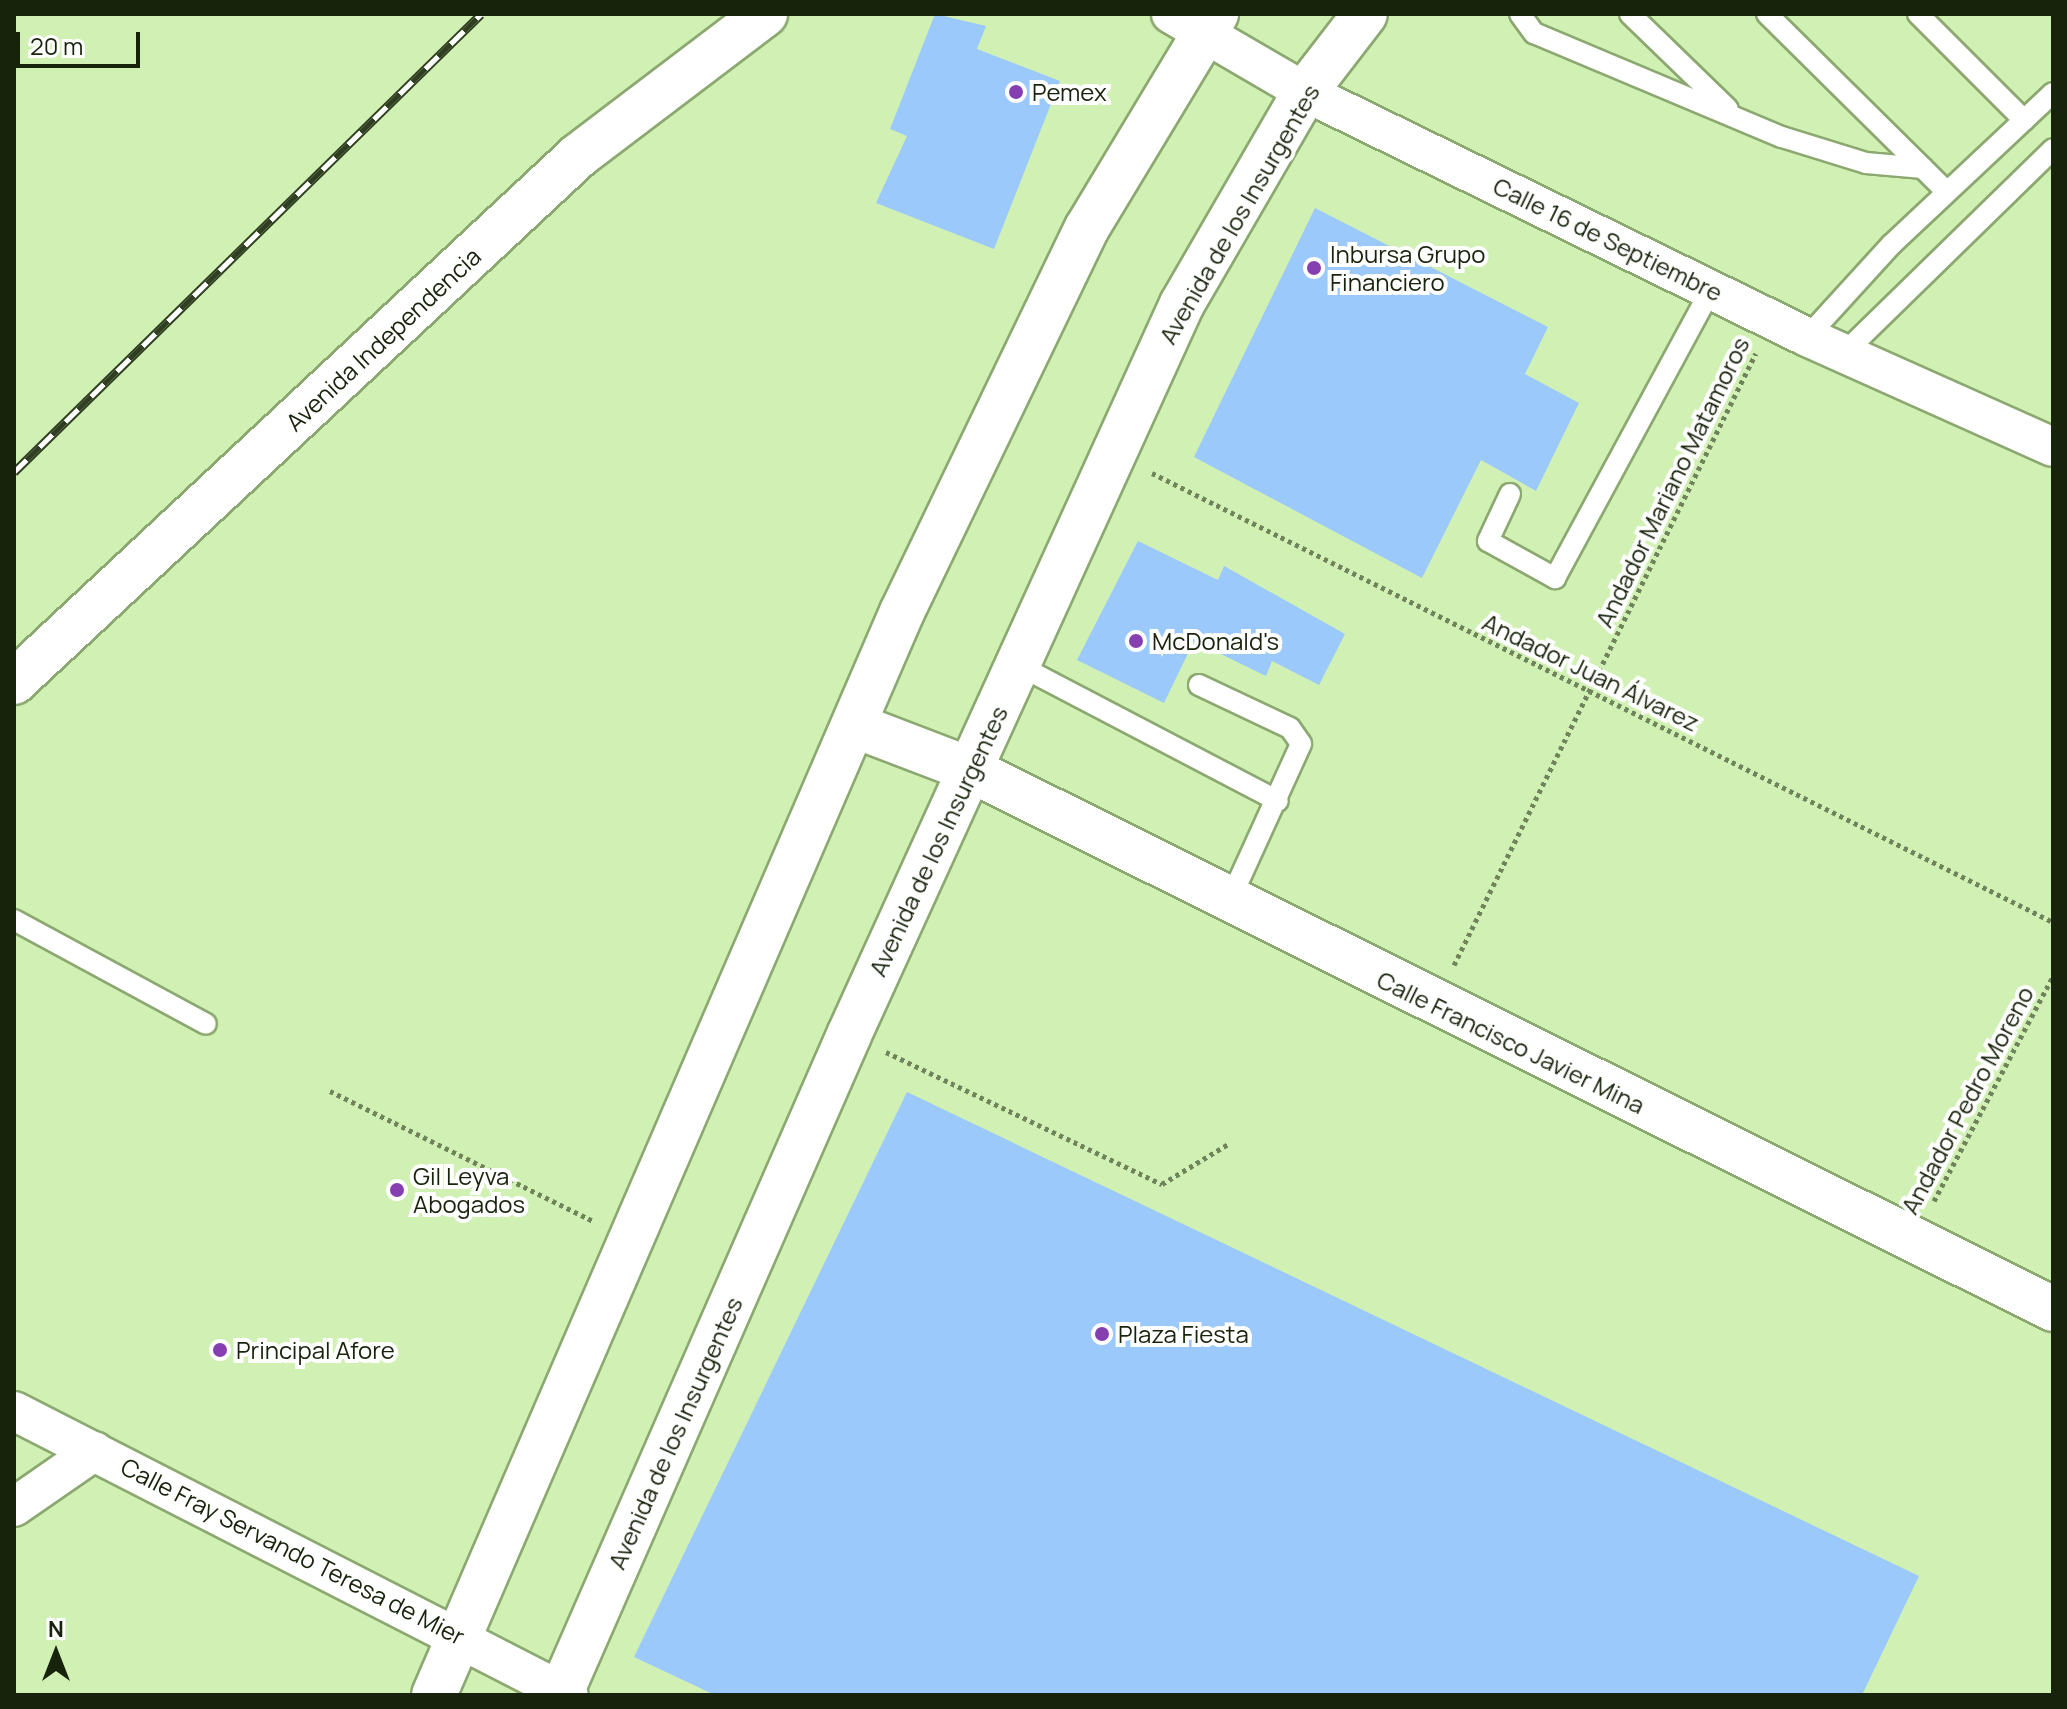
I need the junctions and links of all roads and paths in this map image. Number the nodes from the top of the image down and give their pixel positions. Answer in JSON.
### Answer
{"nodes":[{"id":1,"x":765,"y":14,"type":"edge"},
{"id":2,"x":1365,"y":14,"type":"edge"},
{"id":3,"x":1520,"y":14,"type":"edge"},
{"id":4,"x":1630,"y":14,"type":"edge"},
{"id":5,"x":1767,"y":14,"type":"edge"},
{"id":6,"x":1918,"y":14,"type":"edge"},
{"id":7,"x":1196,"y":20,"type":"edge"},
{"id":8,"x":1305,"y":92,"type":"junction"},
{"id":9,"x":2053,"y":93,"type":"edge"},
{"id":10,"x":1736,"y":118,"type":"junction"},
{"id":11,"x":2024,"y":120,"type":"junction"},
{"id":12,"x":2052,"y":151,"type":"edge"},
{"id":13,"x":1923,"y":168,"type":"junction"},
{"id":14,"x":1947,"y":192,"type":"junction"},
{"id":15,"x":1711,"y":289,"type":"junction"},
{"id":16,"x":1772,"y":319,"type":"junction"},
{"id":17,"x":1807,"y":337,"type":"junction"},
{"id":18,"x":1843,"y":354,"type":"junction"},
{"id":19,"x":2053,"y":447,"type":"edge"},
{"id":20,"x":1114,"y":454,"type":"junction"},
{"id":21,"x":1510,"y":494,"type":"dead end"},
{"id":22,"x":1018,"y":665,"type":"junction"},
{"id":23,"x":14,"y":682,"type":"edge"},
{"id":24,"x":1199,"y":685,"type":"dead end"},
{"id":25,"x":1590,"y":692,"type":"junction"},
{"id":26,"x":856,"y":726,"type":"junction"},
{"id":27,"x":971,"y":770,"type":"junction"},
{"id":28,"x":1278,"y":801,"type":"junction"},
{"id":29,"x":1229,"y":902,"type":"junction"},
{"id":30,"x":14,"y":920,"type":"edge"},
{"id":31,"x":2053,"y":922,"type":"edge"},
{"id":32,"x":2053,"y":976,"type":"edge"},
{"id":33,"x":1434,"y":1005,"type":"junction"},
{"id":34,"x":206,"y":1024,"type":"dead end"},
{"id":35,"x":849,"y":1035,"type":"junction"},
{"id":36,"x":330,"y":1091,"type":"dead end"},
{"id":37,"x":1230,"y":1143,"type":"dead end"},
{"id":38,"x":626,"y":1237,"type":"junction"},
{"id":39,"x":1912,"y":1241,"type":"junction"},
{"id":40,"x":2053,"y":1309,"type":"edge"},
{"id":41,"x":14,"y":1411,"type":"edge"},
{"id":42,"x":95,"y":1451,"type":"junction"},
{"id":43,"x":14,"y":1507,"type":"edge"},
{"id":44,"x":459,"y":1634,"type":"junction"},
{"id":45,"x":564,"y":1694,"type":"edge"},
{"id":46,"x":434,"y":1695,"type":"edge"}],
"edges":[{"from":1,"to":23,"type":"main road","name":"Avenida Independencia"},
{"from":2,"to":8,"type":"main road","name":"Avenida de los Insurgentes"},
{"from":3,"to":10,"type":"lane"},
{"from":4,"to":10,"type":"lane"},
{"from":5,"to":13,"type":"lane"},
{"from":6,"to":11,"type":"lane"},
{"from":7,"to":8,"type":"street","name":"Calle 16 de Septiembre"},
{"from":7,"to":26,"type":"main road"},
{"from":8,"to":15,"type":"street","name":"Calle 16 de Septiembre"},
{"from":8,"to":20,"type":"main road","name":"Avenida de los Insurgentes"},
{"from":9,"to":11,"type":"lane"},
{"from":10,"to":13,"type":"lane"},
{"from":11,"to":14,"type":"lane"},
{"from":12,"to":18,"type":"lane"},
{"from":13,"to":14,"type":"lane"},
{"from":14,"to":17,"type":"lane"},
{"from":15,"to":16,"type":"street","name":"Calle 16 de Septiembre"},
{"from":15,"to":21,"type":"lane"},
{"from":16,"to":17,"type":"street","name":"Calle 16 de Septiembre"},
{"from":16,"to":25,"type":"path","name":"Andador Mariano Matamoros"},
{"from":17,"to":18,"type":"street","name":"Calle 16 de Septiembre"},
{"from":18,"to":19,"type":"street","name":"Calle 16 de Septiembre"},
{"from":20,"to":22,"type":"main road","name":"Avenida de los Insurgentes"},
{"from":20,"to":25,"type":"path","name":"Andador Juan Álvarez"},
{"from":22,"to":27,"type":"main road","name":"Avenida de los Insurgentes"},
{"from":22,"to":28,"type":"lane"},
{"from":24,"to":28,"type":"lane"},
{"from":25,"to":31,"type":"path","name":"Andador Juan Álvarez"},
{"from":25,"to":33,"type":"path","name":"Andador Mariano Matamoros"},
{"from":26,"to":27,"type":"main road","name":"Calle Francisco Javier Mina"},
{"from":26,"to":38,"type":"main road"},
{"from":27,"to":29,"type":"main road","name":"Calle Francisco Javier Mina"},
{"from":27,"to":35,"type":"main road","name":"Avenida de los Insurgentes"},
{"from":28,"to":29,"type":"lane"},
{"from":29,"to":33,"type":"main road","name":"Calle Francisco Javier Mina"},
{"from":30,"to":34,"type":"lane"},
{"from":32,"to":39,"type":"path","name":"Andador Pedro Moreno"},
{"from":33,"to":39,"type":"main road","name":"Calle Francisco Javier Mina"},
{"from":35,"to":37,"type":"path"},
{"from":35,"to":45,"type":"main road","name":"Avenida de los Insurgentes"},
{"from":36,"to":38,"type":"path"},
{"from":38,"to":44,"type":"main road"},
{"from":39,"to":40,"type":"main road","name":"Calle Francisco Javier Mina"},
{"from":41,"to":42,"type":"street","name":"Calle Fray Servando Teresa de Mier"},
{"from":42,"to":43,"type":"street"},
{"from":42,"to":44,"type":"street","name":"Calle Fray Servando Teresa de Mier"},
{"from":44,"to":45,"type":"street","name":"Calle Fray Servando Teresa de Mier"},
{"from":44,"to":46,"type":"main road"}]}
